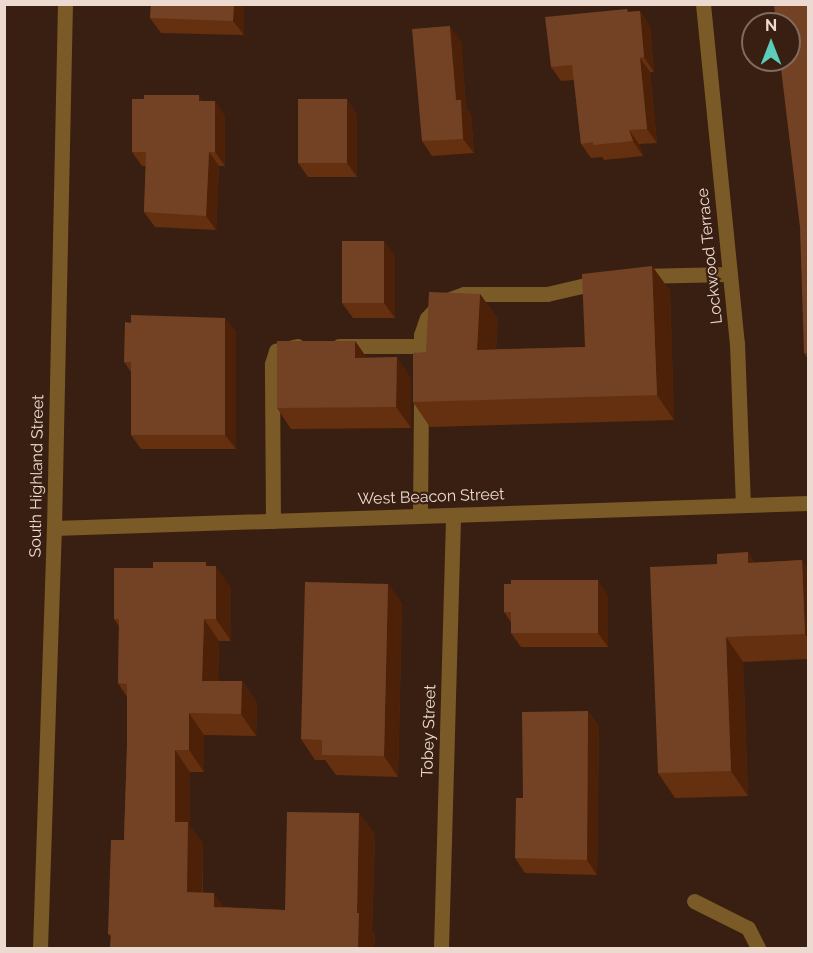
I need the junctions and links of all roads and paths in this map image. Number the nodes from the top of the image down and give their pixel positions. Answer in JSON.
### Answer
{"nodes":[{"id":1,"x":65,"y":4,"type":"edge"},
{"id":2,"x":703,"y":4,"type":"edge"},
{"id":3,"x":730,"y":274,"type":"junction"},
{"id":4,"x":422,"y":346,"type":"junction"},
{"id":5,"x":808,"y":503,"type":"edge"},
{"id":6,"x":743,"y":505,"type":"junction"},
{"id":7,"x":453,"y":514,"type":"junction"},
{"id":8,"x":420,"y":516,"type":"junction"},
{"id":9,"x":273,"y":521,"type":"junction"},
{"id":10,"x":54,"y":528,"type":"junction"},
{"id":11,"x":694,"y":901,"type":"dead end"},
{"id":12,"x":40,"y":948,"type":"edge"},
{"id":13,"x":441,"y":948,"type":"edge"},
{"id":14,"x":758,"y":948,"type":"edge"}],
"edges":[{"from":1,"to":10,"type":"street","name":"South Highland Street"},
{"from":2,"to":3,"type":"street","name":"Lockwood Terrace"},
{"from":3,"to":4,"type":"street"},
{"from":3,"to":6,"type":"street","name":"Lockwood Terrace"},
{"from":4,"to":8,"type":"street"},
{"from":4,"to":9,"type":"street"},
{"from":5,"to":6,"type":"street","name":"West Beacon Street"},
{"from":6,"to":7,"type":"street","name":"West Beacon Street"},
{"from":7,"to":8,"type":"street","name":"West Beacon Street"},
{"from":7,"to":13,"type":"street","name":"Tobey Street"},
{"from":8,"to":9,"type":"street","name":"West Beacon Street"},
{"from":9,"to":10,"type":"street","name":"West Beacon Street"},
{"from":10,"to":12,"type":"street","name":"South Highland Street"},
{"from":11,"to":14,"type":"street"}]}
